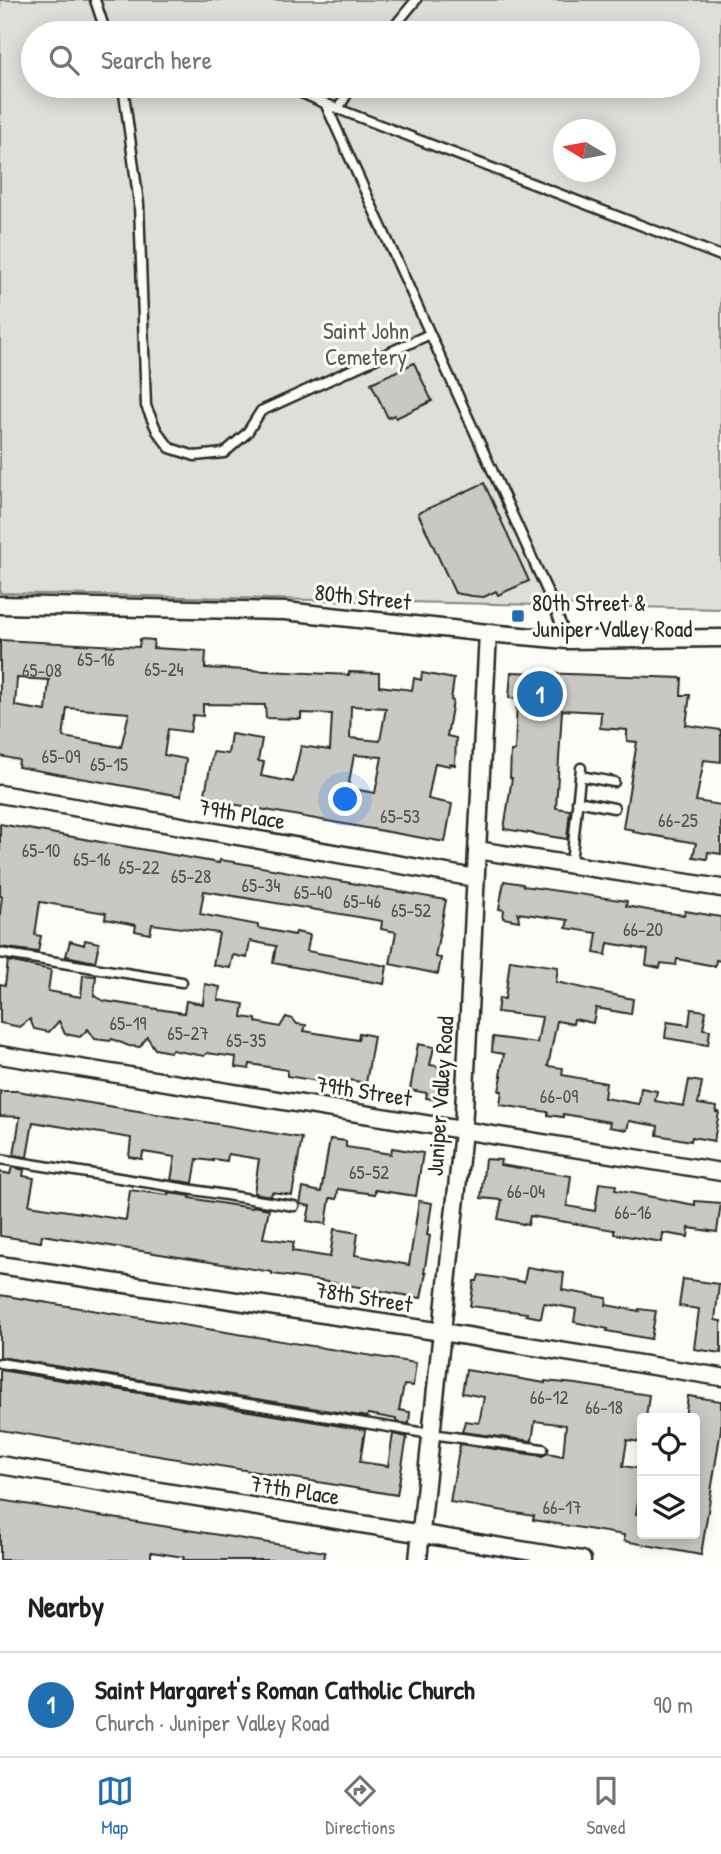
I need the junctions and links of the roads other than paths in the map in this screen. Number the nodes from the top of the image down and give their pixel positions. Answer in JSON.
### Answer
{"nodes":[{"id":1,"x":95,"y":0,"type":"edge"},
{"id":2,"x":416,"y":0,"type":"edge"},
{"id":3,"x":102,"y":21,"type":"edge"},
{"id":4,"x":399,"y":21,"type":"edge"},
{"id":5,"x":125,"y":98,"type":"edge"},
{"id":6,"x":314,"y":98,"type":"edge"},
{"id":7,"x":345,"y":98,"type":"edge"},
{"id":8,"x":325,"y":103,"type":"junction"},
{"id":9,"x":338,"y":109,"type":"junction"},
{"id":10,"x":721,"y":256,"type":"edge"},
{"id":11,"x":430,"y":334,"type":"junction"},
{"id":12,"x":0,"y":605,"type":"edge"},
{"id":13,"x":488,"y":633,"type":"junction"},
{"id":14,"x":721,"y":638,"type":"edge"},
{"id":15,"x":566,"y":640,"type":"junction"},
{"id":16,"x":614,"y":782,"type":"dead end"},
{"id":17,"x":0,"y":794,"type":"edge"},
{"id":18,"x":577,"y":801,"type":"junction"},
{"id":19,"x":614,"y":808,"type":"dead end"},
{"id":20,"x":477,"y":849,"type":"junction"},
{"id":21,"x":570,"y":864,"type":"junction"},
{"id":22,"x":475,"y":878,"type":"junction"},
{"id":23,"x":721,"y":888,"type":"edge"},
{"id":24,"x":0,"y":953,"type":"edge"},
{"id":25,"x":182,"y":982,"type":"dead end"},
{"id":26,"x":0,"y":1055,"type":"edge"},
{"id":27,"x":463,"y":1131,"type":"junction"},
{"id":28,"x":0,"y":1159,"type":"edge"},
{"id":29,"x":721,"y":1172,"type":"edge"},
{"id":30,"x":294,"y":1206,"type":"dead end"},
{"id":31,"x":0,"y":1265,"type":"edge"},
{"id":32,"x":442,"y":1332,"type":"junction"},
{"id":33,"x":0,"y":1363,"type":"edge"},
{"id":34,"x":721,"y":1377,"type":"edge"},
{"id":35,"x":431,"y":1434,"type":"junction"},
{"id":36,"x":543,"y":1449,"type":"dead end"},
{"id":37,"x":0,"y":1465,"type":"edge"},
{"id":38,"x":421,"y":1534,"type":"junction"},
{"id":39,"x":418,"y":1560,"type":"edge"},
{"id":40,"x":582,"y":1560,"type":"edge"}],
"edges":[{"from":1,"to":3,"type":"lane"},
{"from":2,"to":4,"type":"lane"},
{"from":5,"to":11,"type":"lane"},
{"from":6,"to":8,"type":"lane"},
{"from":7,"to":9,"type":"lane"},
{"from":8,"to":9,"type":"lane"},
{"from":8,"to":11,"type":"lane"},
{"from":9,"to":10,"type":"lane"},
{"from":11,"to":15,"type":"lane"},
{"from":12,"to":13,"type":"street","name":"80th Street"},
{"from":13,"to":15,"type":"street","name":"80th Street"},
{"from":13,"to":20,"type":"street","name":"Juniper Valley Road"},
{"from":14,"to":15,"type":"street","name":"80th Street"},
{"from":16,"to":18,"type":"lane"},
{"from":17,"to":22,"type":"street","name":"79th Place"},
{"from":18,"to":19,"type":"lane"},
{"from":18,"to":21,"type":"lane"},
{"from":20,"to":21,"type":"street"},
{"from":20,"to":22,"type":"street","name":"Juniper Valley Road"},
{"from":21,"to":23,"type":"street"},
{"from":22,"to":27,"type":"street","name":"Juniper Valley Road"},
{"from":24,"to":25,"type":"lane"},
{"from":26,"to":27,"type":"street","name":"79th Street"},
{"from":27,"to":29,"type":"street","name":"79th Street"},
{"from":27,"to":32,"type":"street","name":"Juniper Valley Road"},
{"from":28,"to":30,"type":"lane"},
{"from":31,"to":32,"type":"street","name":"78th Street"},
{"from":32,"to":34,"type":"street","name":"78th Street"},
{"from":32,"to":35,"type":"street","name":"Juniper Valley Road"},
{"from":33,"to":35,"type":"lane"},
{"from":35,"to":36,"type":"lane"},
{"from":35,"to":38,"type":"street","name":"Juniper Valley Road"},
{"from":37,"to":38,"type":"street","name":"77th Place"},
{"from":38,"to":39,"type":"street","name":"Juniper Valley Road"},
{"from":38,"to":40,"type":"street","name":"77th Place"}]}
